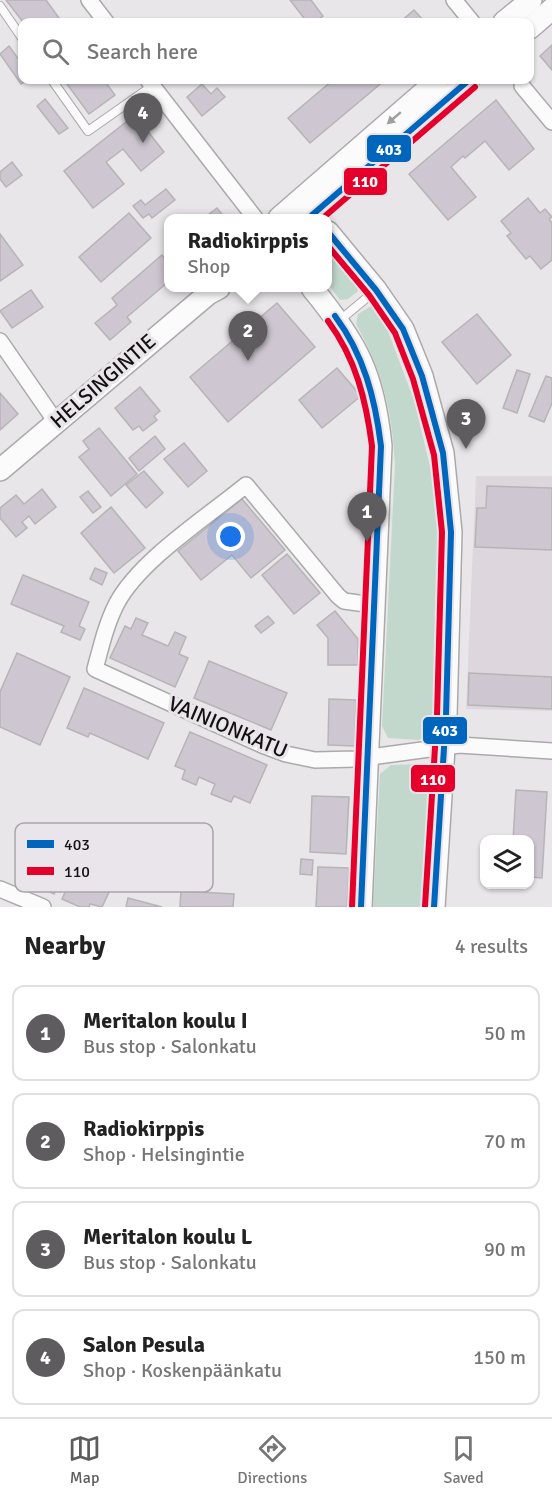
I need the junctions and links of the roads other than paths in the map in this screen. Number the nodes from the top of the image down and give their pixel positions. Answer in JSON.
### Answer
{"nodes":[{"id":1,"x":89,"y":0,"type":"edge"},
{"id":2,"x":454,"y":0,"type":"edge"},
{"id":3,"x":531,"y":0,"type":"edge"},
{"id":4,"x":0,"y":6,"type":"edge"},
{"id":5,"x":552,"y":9,"type":"edge"},
{"id":6,"x":103,"y":18,"type":"edge"},
{"id":7,"x":469,"y":18,"type":"edge"},
{"id":8,"x":509,"y":18,"type":"edge"},
{"id":9,"x":534,"y":25,"type":"edge"},
{"id":10,"x":18,"y":32,"type":"edge"},
{"id":11,"x":55,"y":84,"type":"edge"},
{"id":12,"x":149,"y":84,"type":"edge"},
{"id":13,"x":151,"y":84,"type":"edge"},
{"id":14,"x":434,"y":84,"type":"edge"},
{"id":15,"x":464,"y":84,"type":"edge"},
{"id":16,"x":522,"y":86,"type":"dead end"},
{"id":17,"x":552,"y":122,"type":"edge"},
{"id":18,"x":309,"y":213,"type":"edge"},
{"id":19,"x":251,"y":214,"type":"edge"},
{"id":20,"x":332,"y":238,"type":"edge"},
{"id":21,"x":376,"y":290,"type":"junction"},
{"id":22,"x":211,"y":292,"type":"edge"},
{"id":23,"x":315,"y":292,"type":"edge"},
{"id":24,"x":339,"y":321,"type":"junction"},
{"id":25,"x":0,"y":341,"type":"edge"},
{"id":26,"x":56,"y":422,"type":"junction"},
{"id":27,"x":0,"y":470,"type":"edge"},
{"id":28,"x":373,"y":605,"type":"junction"},
{"id":29,"x":444,"y":747,"type":"junction"},
{"id":30,"x":552,"y":752,"type":"edge"},
{"id":31,"x":366,"y":757,"type":"junction"},
{"id":32,"x":0,"y":889,"type":"edge"},
{"id":33,"x":43,"y":907,"type":"edge"},
{"id":34,"x":362,"y":907,"type":"edge"},
{"id":35,"x":434,"y":907,"type":"edge"}],
"edges":[{"from":1,"to":6,"type":"street"},
{"from":2,"to":7,"type":"street"},
{"from":3,"to":8,"type":"main road"},
{"from":4,"to":10,"type":"lane"},
{"from":5,"to":9,"type":"main road"},
{"from":11,"to":12,"type":"lane"},
{"from":13,"to":19,"type":"street"},
{"from":14,"to":18,"type":"main road","one_way":true},
{"from":15,"to":18,"type":"main road"},
{"from":16,"to":17,"type":"street"},
{"from":20,"to":21,"type":"main road"},
{"from":21,"to":24,"type":"lane"},
{"from":21,"to":29,"type":"main road"},
{"from":22,"to":26,"type":"main road","name":"HELSINGINTIE"},
{"from":23,"to":24,"type":"main road"},
{"from":24,"to":28,"type":"main road"},
{"from":25,"to":26,"type":"street"},
{"from":26,"to":27,"type":"main road","name":"HELSINGINTIE"},
{"from":28,"to":31,"type":"main road"},
{"from":28,"to":31,"type":"street","name":"VAINIONKATU"},
{"from":29,"to":30,"type":"street","name":"VAINIONKATU"},
{"from":29,"to":31,"type":"street","name":"VAINIONKATU"},
{"from":29,"to":35,"type":"main road"},
{"from":31,"to":34,"type":"main road"},
{"from":32,"to":33,"type":"street"}]}
